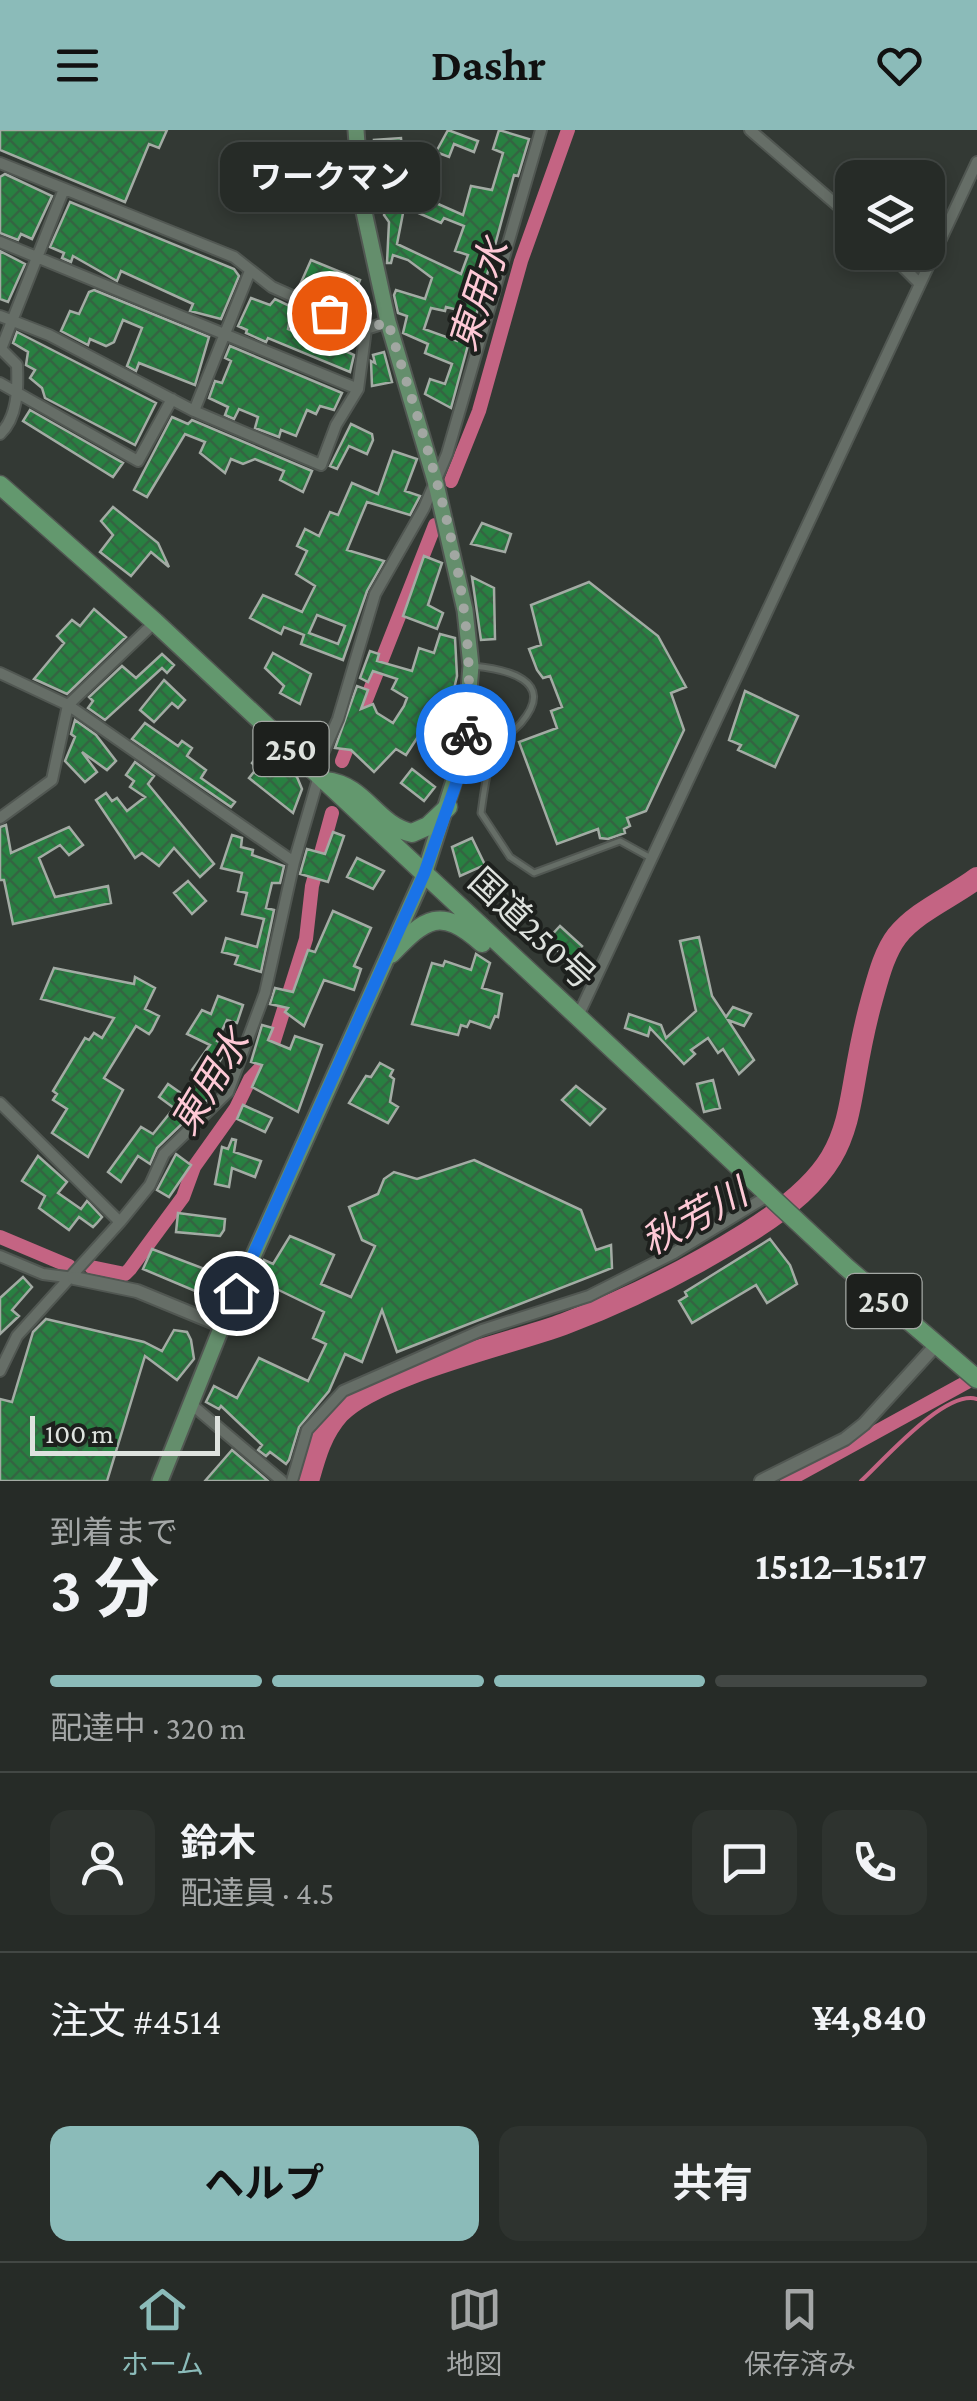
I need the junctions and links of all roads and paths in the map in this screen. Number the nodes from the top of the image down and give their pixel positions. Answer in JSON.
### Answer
{"nodes":[{"id":1,"x":356,"y":130,"type":"edge"},
{"id":2,"x":542,"y":130,"type":"edge"},
{"id":3,"x":750,"y":130,"type":"edge"},
{"id":4,"x":0,"y":162,"type":"edge"},
{"id":5,"x":977,"y":162,"type":"edge"},
{"id":6,"x":64,"y":190,"type":"junction"},
{"id":7,"x":835,"y":203,"type":"edge"},
{"id":8,"x":0,"y":242,"type":"edge"},
{"id":9,"x":38,"y":258,"type":"junction"},
{"id":10,"x":250,"y":270,"type":"junction"},
{"id":11,"x":906,"y":270,"type":"edge"},
{"id":12,"x":920,"y":284,"type":"junction"},
{"id":13,"x":5,"y":318,"type":"edge"},
{"id":14,"x":388,"y":322,"type":"junction"},
{"id":15,"x":366,"y":329,"type":"junction"},
{"id":16,"x":223,"y":334,"type":"junction"},
{"id":17,"x":0,"y":383,"type":"edge"},
{"id":18,"x":358,"y":390,"type":"junction"},
{"id":19,"x":18,"y":391,"type":"junction"},
{"id":20,"x":172,"y":400,"type":"junction"},
{"id":21,"x":194,"y":411,"type":"junction"},
{"id":22,"x":0,"y":434,"type":"edge"},
{"id":23,"x":436,"y":484,"type":"junction"},
{"id":24,"x":0,"y":486,"type":"edge"},
{"id":25,"x":154,"y":622,"type":"junction"},
{"id":26,"x":471,"y":666,"type":"junction"},
{"id":27,"x":0,"y":673,"type":"edge"},
{"id":28,"x":68,"y":705,"type":"junction"},
{"id":29,"x":320,"y":776,"type":"junction"},
{"id":30,"x":448,"y":807,"type":"junction"},
{"id":31,"x":0,"y":818,"type":"edge"},
{"id":32,"x":649,"y":858,"type":"junction"},
{"id":33,"x":294,"y":862,"type":"junction"},
{"id":34,"x":424,"y":874,"type":"junction"},
{"id":35,"x":391,"y":954,"type":"junction"},
{"id":36,"x":548,"y":988,"type":"junction"},
{"id":37,"x":578,"y":1016,"type":"junction"},
{"id":38,"x":0,"y":1104,"type":"edge"},
{"id":39,"x":771,"y":1197,"type":"junction"},
{"id":40,"x":120,"y":1222,"type":"junction"},
{"id":41,"x":0,"y":1256,"type":"edge"},
{"id":42,"x":74,"y":1278,"type":"junction"},
{"id":43,"x":222,"y":1326,"type":"junction"},
{"id":44,"x":936,"y":1345,"type":"junction"},
{"id":45,"x":0,"y":1370,"type":"edge"},
{"id":46,"x":977,"y":1378,"type":"edge"},
{"id":47,"x":191,"y":1404,"type":"junction"},
{"id":48,"x":160,"y":1481,"type":"edge"},
{"id":49,"x":282,"y":1481,"type":"edge"},
{"id":50,"x":292,"y":1481,"type":"edge"},
{"id":51,"x":760,"y":1481,"type":"edge"}],
"edges":[{"from":1,"to":14,"type":"main road"},
{"from":2,"to":23,"type":"street"},
{"from":3,"to":7,"type":"street"},
{"from":4,"to":6,"type":"street"},
{"from":5,"to":12,"type":"street"},
{"from":6,"to":9,"type":"street"},
{"from":6,"to":10,"type":"street"},
{"from":8,"to":9,"type":"street"},
{"from":9,"to":13,"type":"street"},
{"from":9,"to":16,"type":"street"},
{"from":10,"to":15,"type":"street"},
{"from":10,"to":16,"type":"street"},
{"from":11,"to":12,"type":"street"},
{"from":12,"to":32,"type":"street"},
{"from":13,"to":19,"type":"street"},
{"from":13,"to":20,"type":"street"},
{"from":14,"to":15,"type":"street"},
{"from":14,"to":23,"type":"main road"},
{"from":15,"to":18,"type":"street"},
{"from":16,"to":18,"type":"street"},
{"from":16,"to":21,"type":"street"},
{"from":17,"to":19,"type":"street"},
{"from":18,"to":21,"type":"street"},
{"from":19,"to":20,"type":"street"},
{"from":19,"to":22,"type":"street"},
{"from":20,"to":21,"type":"street"},
{"from":23,"to":26,"type":"main road"},
{"from":23,"to":29,"type":"street"},
{"from":24,"to":25,"type":"highway","name":"国道250号","number":"250"},
{"from":25,"to":28,"type":"street"},
{"from":25,"to":29,"type":"highway","name":"国道250号","number":"250"},
{"from":26,"to":30,"type":"main road"},
{"from":26,"to":32,"type":"lane"},
{"from":27,"to":28,"type":"street"},
{"from":28,"to":31,"type":"street"},
{"from":28,"to":33,"type":"street"},
{"from":29,"to":30,"type":"highway","number":"250"},
{"from":29,"to":33,"type":"street"},
{"from":29,"to":34,"type":"highway","name":"国道250号","number":"250"},
{"from":30,"to":34,"type":"main road"},
{"from":32,"to":37,"type":"street"},
{"from":33,"to":40,"type":"street"},
{"from":34,"to":35,"type":"main road"},
{"from":34,"to":36,"type":"highway","name":"国道250号","number":"250"},
{"from":35,"to":36,"type":"highway","number":"250"},
{"from":35,"to":43,"type":"main road"},
{"from":36,"to":37,"type":"highway","name":"国道250号","number":"250"},
{"from":37,"to":39,"type":"highway","name":"国道250号","number":"250"},
{"from":38,"to":40,"type":"street"},
{"from":39,"to":44,"type":"highway","name":"国道250号","number":"250"},
{"from":39,"to":50,"type":"street"},
{"from":40,"to":42,"type":"street"},
{"from":41,"to":42,"type":"street"},
{"from":42,"to":43,"type":"street"},
{"from":42,"to":45,"type":"street"},
{"from":43,"to":47,"type":"main road"},
{"from":44,"to":46,"type":"highway","name":"国道250号","number":"250"},
{"from":44,"to":51,"type":"street"},
{"from":47,"to":48,"type":"main road"},
{"from":47,"to":49,"type":"street"}]}
